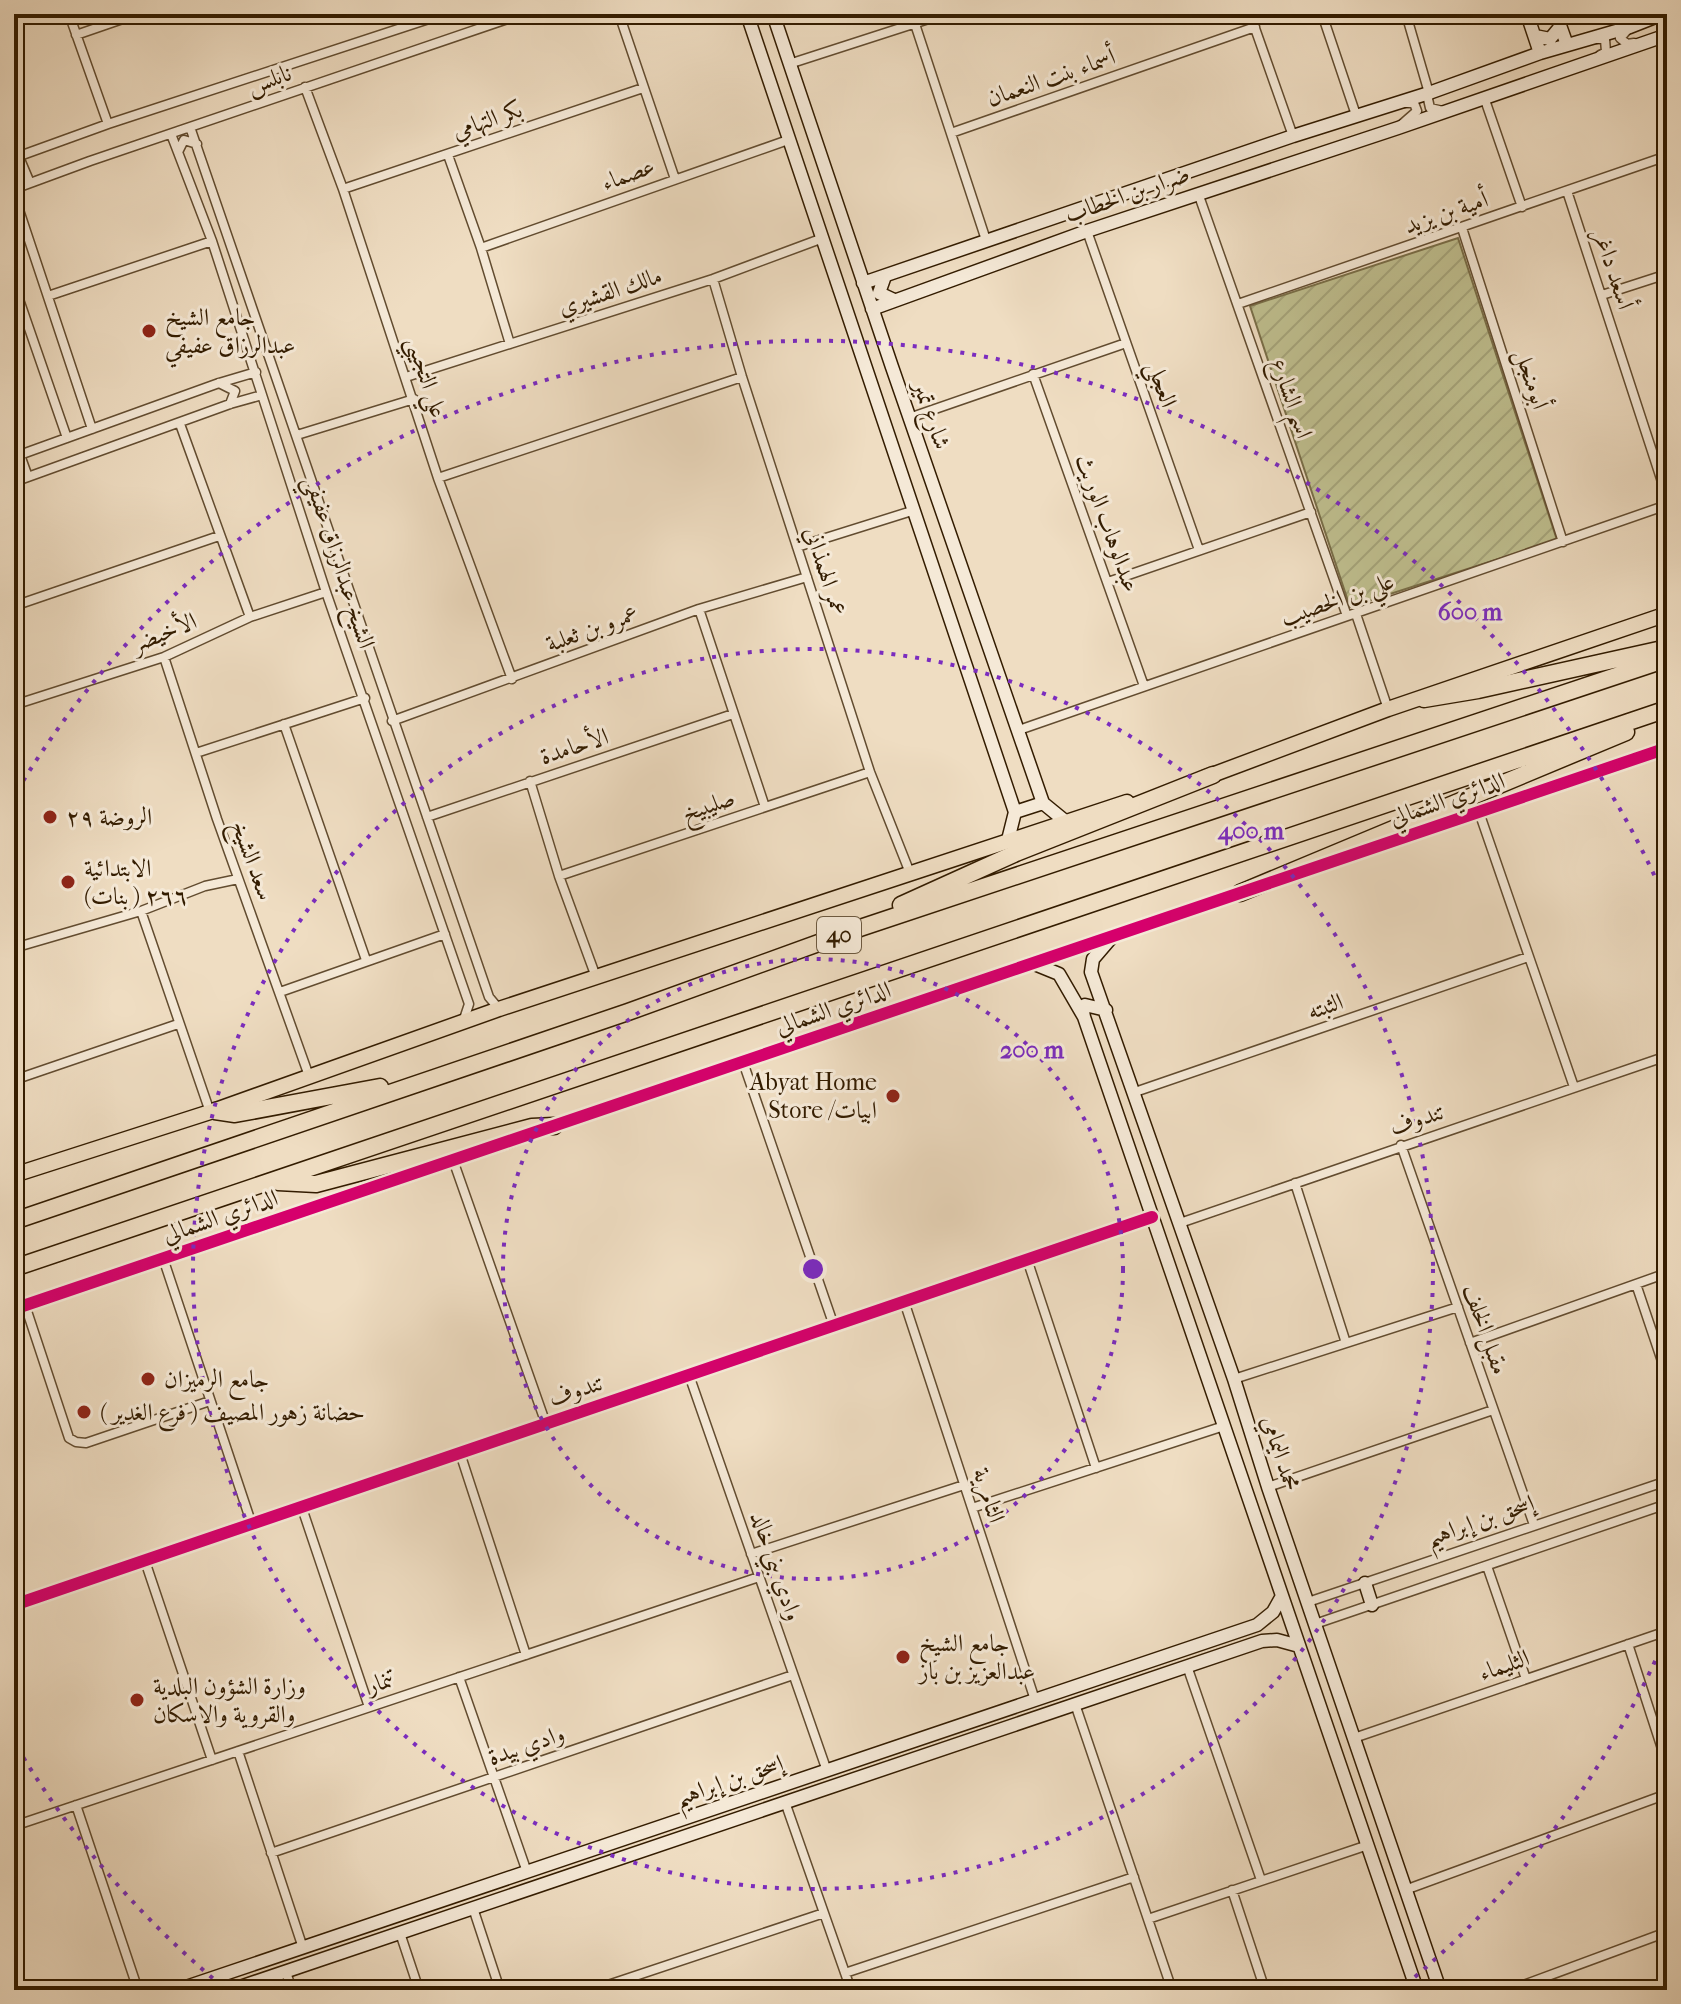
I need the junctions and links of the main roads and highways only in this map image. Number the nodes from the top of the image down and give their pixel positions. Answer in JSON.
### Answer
{"nodes":[{"id":1,"x":1667,"y":614,"type":"edge"},
{"id":2,"x":1667,"y":648,"type":"edge"},
{"id":3,"x":1667,"y":659,"type":"edge"},
{"id":4,"x":1424,"y":699,"type":"junction"},
{"id":5,"x":1667,"y":711,"type":"edge"},
{"id":6,"x":1213,"y":775,"type":"junction"},
{"id":7,"x":1240,"y":893,"type":"road end"},
{"id":8,"x":860,"y":928,"type":"junction"},
{"id":9,"x":414,"y":1084,"type":"junction"},
{"id":10,"x":213,"y":1112,"type":"junction"},
{"id":11,"x":554,"y":1126,"type":"road end"},
{"id":12,"x":14,"y":1175,"type":"edge"},
{"id":13,"x":269,"y":1182,"type":"junction"},
{"id":14,"x":14,"y":1221,"type":"edge"},
{"id":15,"x":14,"y":1268,"type":"edge"}],
"edges":[{"from":1,"to":4,"type":"main road"},
{"from":2,"to":4,"type":"highway"},
{"from":3,"to":8,"type":"highway","number":"40"},
{"from":4,"to":6,"type":"main road"},
{"from":5,"to":7,"type":"highway"},
{"from":5,"to":13,"type":"highway","name":"الدائري الشمالي","number":"40"},
{"from":6,"to":8,"type":"highway"},
{"from":6,"to":10,"type":"main road"},
{"from":8,"to":9,"type":"highway","number":"40"},
{"from":9,"to":10,"type":"highway"},
{"from":9,"to":14,"type":"highway","number":"40"},
{"from":10,"to":12,"type":"main road"},
{"from":11,"to":13,"type":"highway"},
{"from":13,"to":15,"type":"highway","name":"الدائري الشمالي","number":"40"}]}
